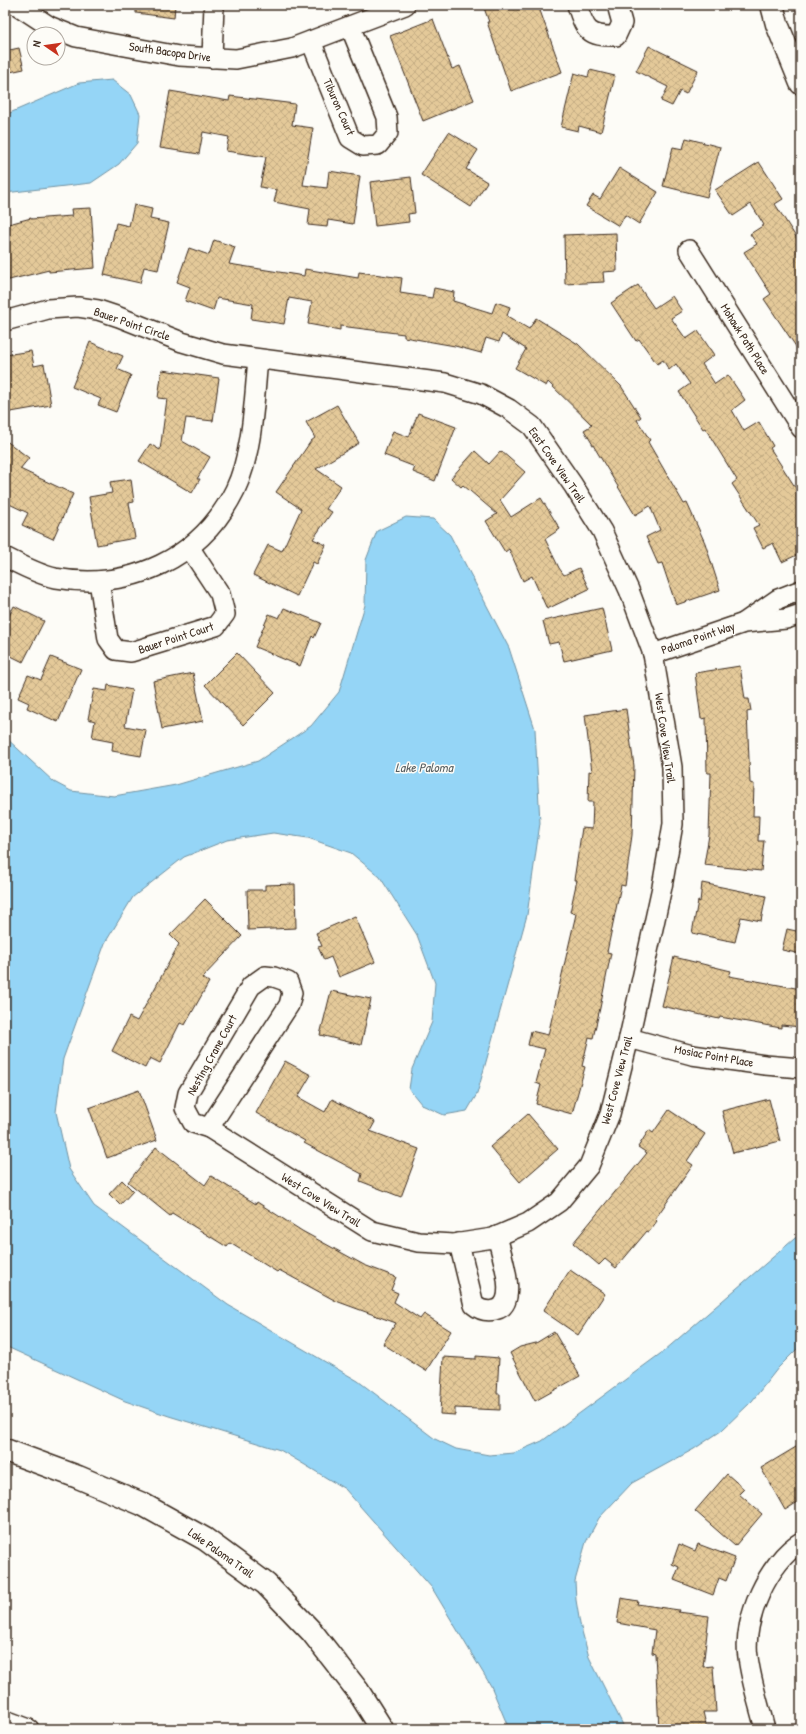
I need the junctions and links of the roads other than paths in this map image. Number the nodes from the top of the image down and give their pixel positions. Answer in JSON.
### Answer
{"nodes":[{"id":1,"x":17,"y":5,"type":"edge"},
{"id":2,"x":214,"y":5,"type":"edge"},
{"id":3,"x":405,"y":5,"type":"edge"},
{"id":4,"x":577,"y":5,"type":"edge"},
{"id":5,"x":617,"y":5,"type":"edge"},
{"id":6,"x":772,"y":5,"type":"edge"},
{"id":7,"x":350,"y":26,"type":"junction"},
{"id":8,"x":311,"y":41,"type":"junction"},
{"id":9,"x":212,"y":58,"type":"junction"},
{"id":10,"x":801,"y":84,"type":"edge"},
{"id":11,"x":689,"y":250,"type":"dead end"},
{"id":12,"x":5,"y":321,"type":"edge"},
{"id":13,"x":258,"y":359,"type":"junction"},
{"id":14,"x":801,"y":428,"type":"edge"},
{"id":15,"x":189,"y":547,"type":"junction"},
{"id":16,"x":5,"y":557,"type":"edge"},
{"id":17,"x":99,"y":581,"type":"junction"},
{"id":18,"x":801,"y":590,"type":"edge"},
{"id":19,"x":801,"y":614,"type":"edge"},
{"id":20,"x":744,"y":623,"type":"junction"},
{"id":21,"x":653,"y":654,"type":"junction"},
{"id":22,"x":629,"y":1038,"type":"junction"},
{"id":23,"x":801,"y":1068,"type":"edge"},
{"id":24,"x":209,"y":1128,"type":"junction"},
{"id":25,"x":497,"y":1236,"type":"junction"},
{"id":26,"x":459,"y":1243,"type":"junction"},
{"id":27,"x":5,"y":1450,"type":"edge"},
{"id":28,"x":801,"y":1542,"type":"edge"},
{"id":29,"x":382,"y":1729,"type":"edge"},
{"id":30,"x":765,"y":1729,"type":"edge"}],
"edges":[{"from":1,"to":9,"type":"street","name":"South Bacopa Drive"},
{"from":2,"to":9,"type":"street"},
{"from":3,"to":7,"type":"street","name":"South Bacopa Drive"},
{"from":4,"to":5,"type":"street"},
{"from":6,"to":10,"type":"street"},
{"from":7,"to":8,"type":"street","name":"South Bacopa Drive"},
{"from":7,"to":8,"type":"street","name":"Tiburon Court"},
{"from":8,"to":9,"type":"street","name":"South Bacopa Drive"},
{"from":11,"to":14,"type":"street","name":"Mohawk Path Place"},
{"from":12,"to":13,"type":"street","name":"Bauer Point Circle"},
{"from":13,"to":15,"type":"street"},
{"from":13,"to":21,"type":"street","name":"East Cove View Trail"},
{"from":15,"to":17,"type":"street"},
{"from":15,"to":17,"type":"street","name":"Bauer Point Court"},
{"from":16,"to":17,"type":"street"},
{"from":18,"to":20,"type":"street","name":"Paloma Point Way"},
{"from":19,"to":20,"type":"street","name":"Paloma Point Way"},
{"from":20,"to":21,"type":"street","name":"Paloma Point Way"},
{"from":21,"to":22,"type":"street","name":"West Cove View Trail"},
{"from":22,"to":23,"type":"street","name":"Mosiac Point Place"},
{"from":22,"to":25,"type":"street","name":"West Cove View Trail"},
{"from":24,"to":24,"type":"street","name":"Nesting Crane Court"},
{"from":24,"to":26,"type":"street","name":"West Cove View Trail"},
{"from":25,"to":26,"type":"street","name":"West Cove View Trail"},
{"from":25,"to":26,"type":"street"},
{"from":27,"to":29,"type":"street","name":"Lake Paloma Trail"},
{"from":28,"to":30,"type":"street"}]}
